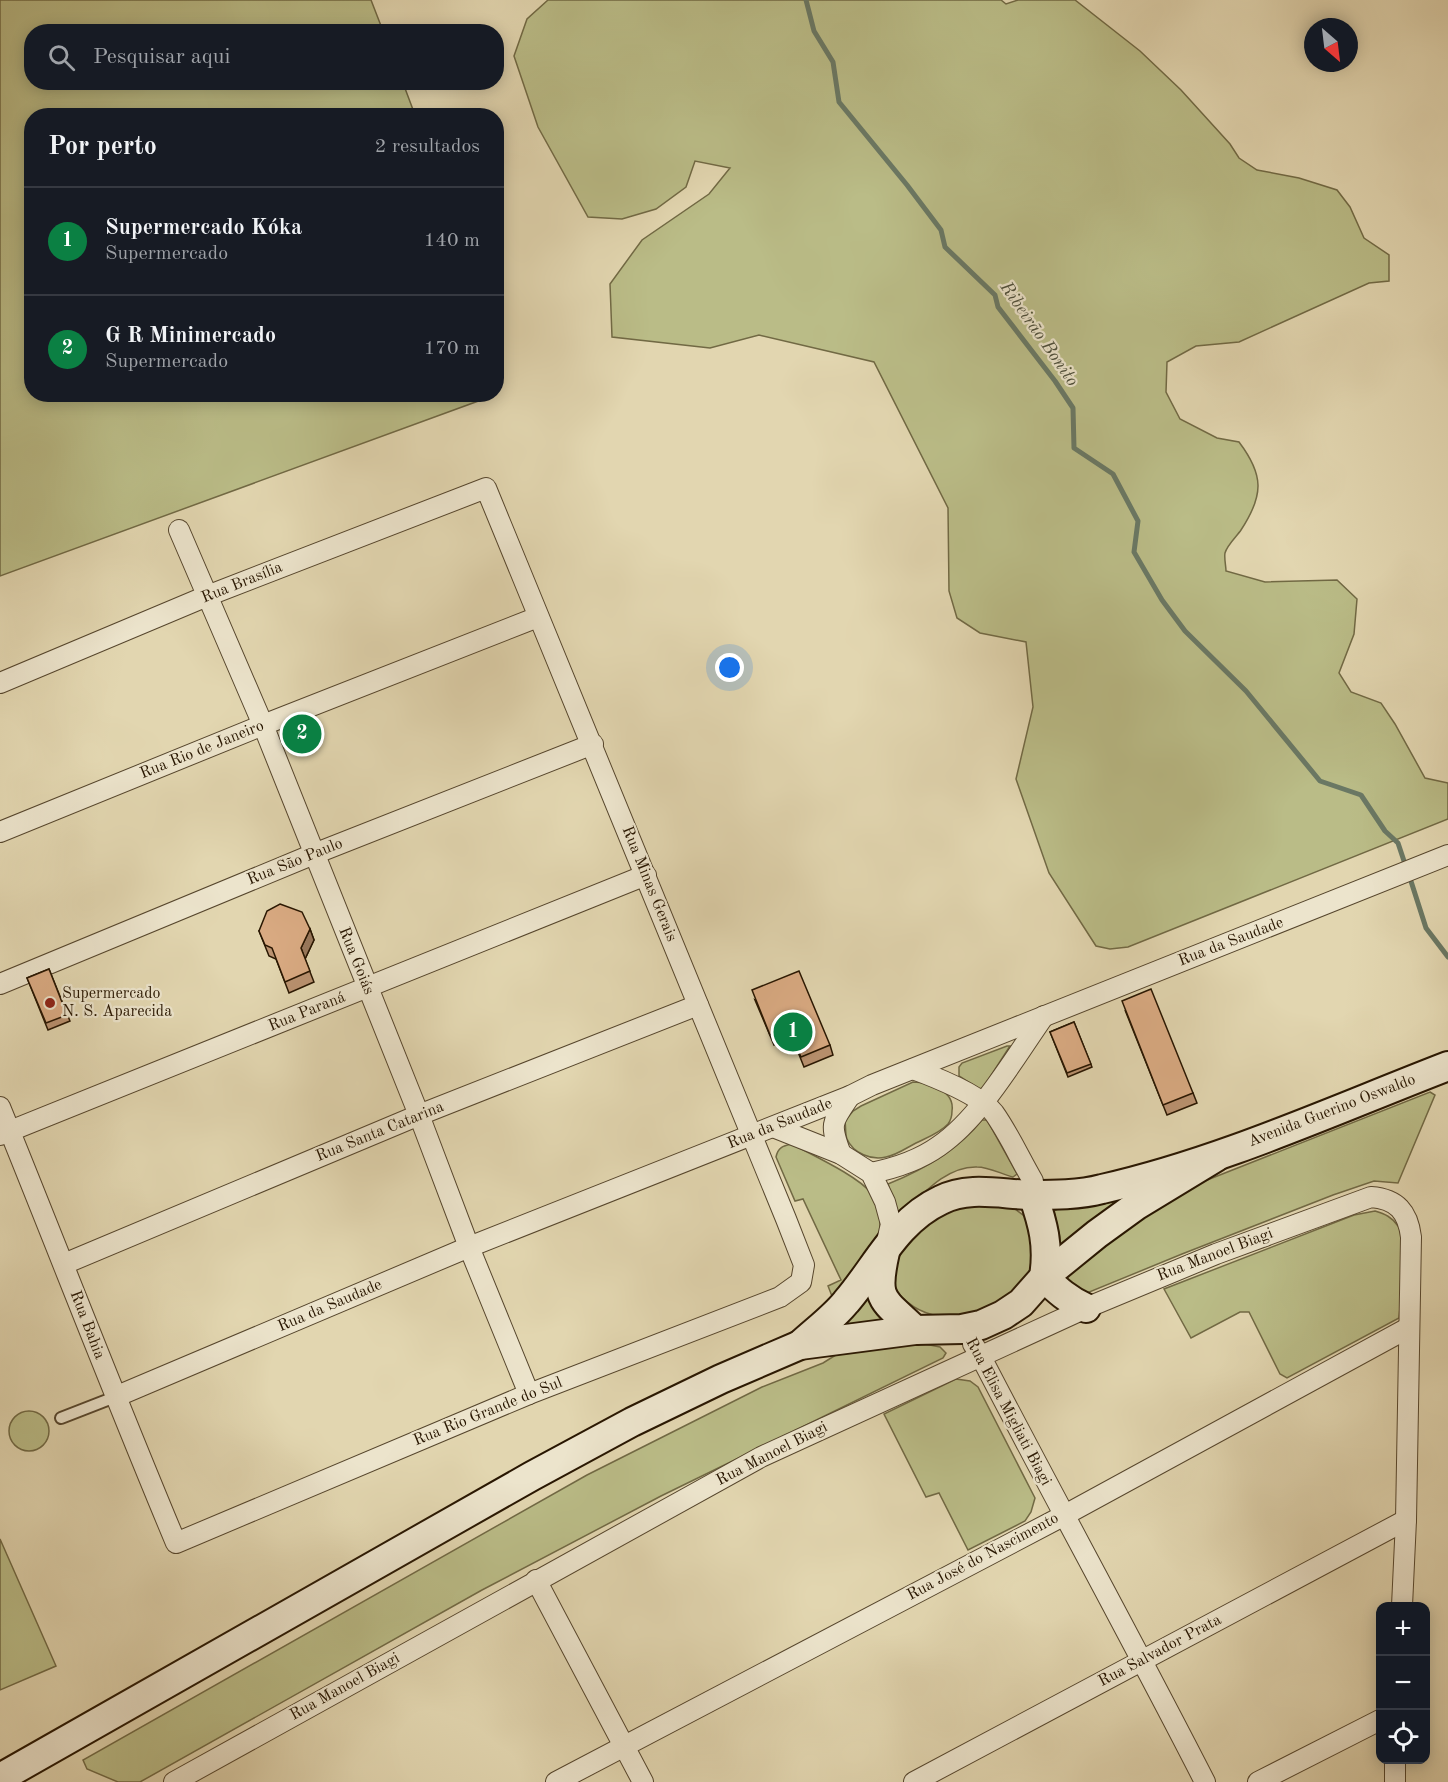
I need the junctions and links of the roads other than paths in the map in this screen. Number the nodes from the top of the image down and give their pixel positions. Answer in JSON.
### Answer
{"nodes":[{"id":1,"x":486,"y":488,"type":"joint"},
{"id":2,"x":179,"y":530,"type":"dead end"},
{"id":3,"x":207,"y":597,"type":"junction"},
{"id":4,"x":538,"y":617,"type":"junction"},
{"id":5,"x":0,"y":683,"type":"edge"},
{"id":6,"x":263,"y":725,"type":"junction"},
{"id":7,"x":593,"y":744,"type":"junction"},
{"id":8,"x":0,"y":832,"type":"edge"},
{"id":9,"x":314,"y":854,"type":"junction"},
{"id":10,"x":1448,"y":855,"type":"edge"},
{"id":11,"x":646,"y":875,"type":"junction"},
{"id":12,"x":0,"y":984,"type":"edge"},
{"id":13,"x":367,"y":988,"type":"junction"},
{"id":14,"x":698,"y":1005,"type":"junction"},
{"id":15,"x":1044,"y":1016,"type":"junction"},
{"id":16,"x":913,"y":1069,"type":"junction"},
{"id":17,"x":1438,"y":1070,"type":"edge"},
{"id":18,"x":850,"y":1096,"type":"junction"},
{"id":19,"x":982,"y":1103,"type":"junction"},
{"id":20,"x":0,"y":1107,"type":"edge"},
{"id":21,"x":419,"y":1115,"type":"junction"},
{"id":22,"x":773,"y":1127,"type":"junction"},
{"id":23,"x":5,"y":1133,"type":"edge"},
{"id":24,"x":752,"y":1135,"type":"junction"},
{"id":25,"x":841,"y":1154,"type":"junction"},
{"id":26,"x":1216,"y":1157,"type":"junction"},
{"id":27,"x":871,"y":1173,"type":"junction"},
{"id":28,"x":1033,"y":1195,"type":"junction"},
{"id":29,"x":469,"y":1247,"type":"junction"},
{"id":30,"x":886,"y":1247,"type":"junction"},
{"id":31,"x":64,"y":1264,"type":"junction"},
{"id":32,"x":1044,"y":1277,"type":"junction"},
{"id":33,"x":801,"y":1282,"type":"joint"},
{"id":34,"x":1086,"y":1308,"type":"junction"},
{"id":35,"x":1408,"y":1328,"type":"junction"},
{"id":36,"x":962,"y":1329,"type":"junction"},
{"id":37,"x":915,"y":1330,"type":"junction"},
{"id":38,"x":800,"y":1346,"type":"junction"},
{"id":39,"x":980,"y":1355,"type":"junction"},
{"id":40,"x":529,"y":1394,"type":"junction"},
{"id":41,"x":115,"y":1397,"type":"junction"},
{"id":42,"x":61,"y":1418,"type":"dead end"},
{"id":43,"x":1063,"y":1515,"type":"junction"},
{"id":44,"x":1406,"y":1520,"type":"junction"},
{"id":45,"x":176,"y":1543,"type":"joint"},
{"id":46,"x":536,"y":1580,"type":"junction"},
{"id":47,"x":1402,"y":1602,"type":"edge"},
{"id":48,"x":1142,"y":1660,"type":"junction"},
{"id":49,"x":1376,"y":1722,"type":"edge"},
{"id":50,"x":623,"y":1746,"type":"junction"},
{"id":51,"x":1395,"y":1764,"type":"edge"},
{"id":52,"x":0,"y":1778,"type":"edge"},
{"id":53,"x":174,"y":1782,"type":"edge"},
{"id":54,"x":556,"y":1782,"type":"edge"},
{"id":55,"x":643,"y":1782,"type":"edge"},
{"id":56,"x":914,"y":1782,"type":"edge"},
{"id":57,"x":1205,"y":1782,"type":"edge"},
{"id":58,"x":1258,"y":1782,"type":"edge"},
{"id":59,"x":1395,"y":1782,"type":"edge"}],
"edges":[{"from":1,"to":3,"type":"street","name":"Rua Brasília"},
{"from":1,"to":4,"type":"street","name":"Rua Minas Gerais"},
{"from":2,"to":3,"type":"street","name":"Rua Goiás"},
{"from":3,"to":5,"type":"street","name":"Rua Brasília"},
{"from":3,"to":6,"type":"street","name":"Rua Goiás"},
{"from":4,"to":6,"type":"street","name":"Rua Rio de Janeiro"},
{"from":4,"to":7,"type":"street","name":"Rua Minas Gerais"},
{"from":6,"to":8,"type":"street","name":"Rua Rio de Janeiro"},
{"from":6,"to":9,"type":"street","name":"Rua Goiás"},
{"from":7,"to":9,"type":"street","name":"Rua São Paulo"},
{"from":7,"to":11,"type":"street","name":"Rua Minas Gerais"},
{"from":9,"to":12,"type":"street","name":"Rua São Paulo"},
{"from":9,"to":13,"type":"street","name":"Rua Goiás"},
{"from":10,"to":15,"type":"street","name":"Rua da Saudade"},
{"from":11,"to":13,"type":"street","name":"Rua Paraná"},
{"from":11,"to":14,"type":"street","name":"Rua Minas Gerais"},
{"from":13,"to":21,"type":"street","name":"Rua Goiás"},
{"from":13,"to":23,"type":"street","name":"Rua Paraná"},
{"from":14,"to":21,"type":"street","name":"Rua Santa Catarina"},
{"from":14,"to":24,"type":"street","name":"Rua Minas Gerais"},
{"from":15,"to":16,"type":"street","name":"Rua da Saudade"},
{"from":15,"to":19,"type":"street"},
{"from":16,"to":18,"type":"street","name":"Rua da Saudade"},
{"from":16,"to":19,"type":"street"},
{"from":17,"to":26,"type":"main road","name":"Avenida Guerino Oswaldo"},
{"from":18,"to":22,"type":"street","name":"Rua da Saudade"},
{"from":18,"to":25,"type":"street"},
{"from":19,"to":27,"type":"street"},
{"from":19,"to":28,"type":"street"},
{"from":20,"to":23,"type":"street","name":"Rua Bahia"},
{"from":21,"to":29,"type":"street","name":"Rua Goiás"},
{"from":21,"to":31,"type":"street","name":"Rua Santa Catarina"},
{"from":22,"to":24,"type":"street","name":"Rua da Saudade"},
{"from":22,"to":25,"type":"street"},
{"from":23,"to":31,"type":"street","name":"Rua Bahia"},
{"from":24,"to":29,"type":"street","name":"Rua da Saudade"},
{"from":24,"to":33,"type":"street","name":"Rua Minas Gerais"},
{"from":25,"to":27,"type":"street"},
{"from":26,"to":28,"type":"main road","name":"Avenida Guerino Oswaldo"},
{"from":26,"to":32,"type":"main road","name":"Avenida Guerino Oswaldo"},
{"from":27,"to":30,"type":"street"},
{"from":28,"to":30,"type":"main road","name":"Avenida Guerino Oswaldo"},
{"from":28,"to":32,"type":"main road"},
{"from":29,"to":40,"type":"street","name":"Rua Goiás"},
{"from":29,"to":41,"type":"street","name":"Rua da Saudade"},
{"from":30,"to":37,"type":"main road"},
{"from":30,"to":38,"type":"main road","name":"Avenida Guerino Oswaldo"},
{"from":31,"to":41,"type":"street","name":"Rua Bahia"},
{"from":32,"to":34,"type":"main road"},
{"from":32,"to":36,"type":"main road","name":"Avenida Guerino Oswaldo"},
{"from":33,"to":40,"type":"street","name":"Rua Rio Grande do Sul"},
{"from":34,"to":35,"type":"street","name":"Rua Manoel Biagi"},
{"from":34,"to":39,"type":"street","name":"Rua Manoel Biagi"},
{"from":35,"to":43,"type":"street","name":"Rua José do Nascimento"},
{"from":35,"to":44,"type":"street"},
{"from":36,"to":37,"type":"main road","name":"Avenida Guerino Oswaldo"},
{"from":36,"to":39,"type":"street","name":"Rua Elisa Migliati Biagi"},
{"from":37,"to":38,"type":"main road","name":"Avenida Guerino Oswaldo"},
{"from":38,"to":52,"type":"main road"},
{"from":39,"to":43,"type":"street","name":"Rua Elisa Migliati Biagi"},
{"from":39,"to":46,"type":"street","name":"Rua Manoel Biagi"},
{"from":40,"to":45,"type":"street","name":"Rua Rio Grande do Sul"},
{"from":41,"to":42,"type":"lane"},
{"from":41,"to":45,"type":"street","name":"Rua Bahia"},
{"from":43,"to":48,"type":"street","name":"Rua Elisa Migliati Biagi"},
{"from":43,"to":50,"type":"street","name":"Rua José do Nascimento"},
{"from":44,"to":47,"type":"street"},
{"from":44,"to":48,"type":"street","name":"Rua Salvador Prata"},
{"from":46,"to":50,"type":"street"},
{"from":46,"to":53,"type":"street","name":"Rua Manoel Biagi"},
{"from":48,"to":56,"type":"street","name":"Rua Salvador Prata"},
{"from":48,"to":57,"type":"street","name":"Rua Elisa Migliati Biagi"},
{"from":49,"to":58,"type":"street"},
{"from":50,"to":54,"type":"street","name":"Rua José do Nascimento"},
{"from":50,"to":55,"type":"street"},
{"from":51,"to":59,"type":"street"}]}
